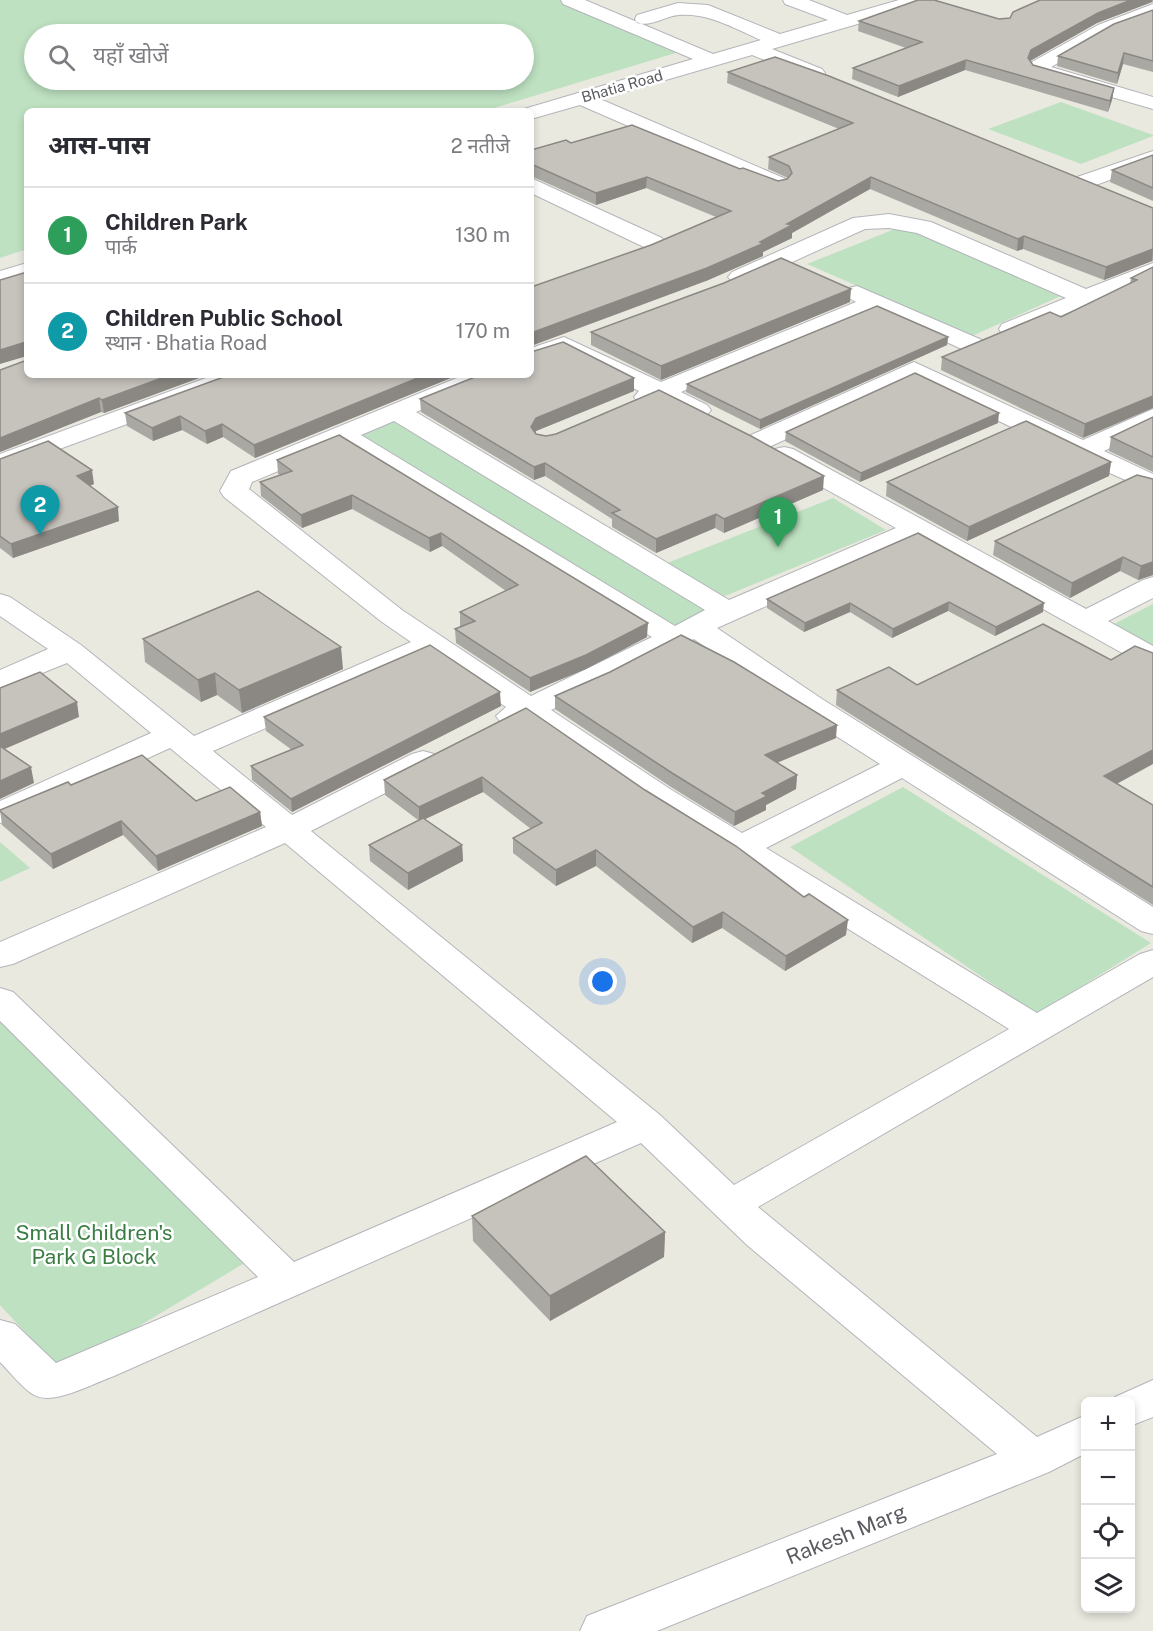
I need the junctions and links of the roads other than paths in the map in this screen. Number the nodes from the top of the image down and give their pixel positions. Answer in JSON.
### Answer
{"nodes":[{"id":1,"x":570,"y":0,"type":"edge"},
{"id":2,"x":602,"y":0,"type":"edge"},
{"id":3,"x":792,"y":0,"type":"edge"},
{"id":4,"x":919,"y":0,"type":"edge"},
{"id":5,"x":1153,"y":10,"type":"edge"},
{"id":6,"x":644,"y":19,"type":"junction"},
{"id":7,"x":846,"y":21,"type":"junction"},
{"id":8,"x":780,"y":40,"type":"junction"},
{"id":9,"x":753,"y":48,"type":"junction"},
{"id":10,"x":720,"y":58,"type":"junction"},
{"id":11,"x":831,"y":79,"type":"edge"},
{"id":12,"x":581,"y":98,"type":"junction"},
{"id":13,"x":1153,"y":104,"type":"edge"},
{"id":14,"x":534,"y":111,"type":"edge"},
{"id":15,"x":1153,"y":157,"type":"edge"},
{"id":16,"x":1063,"y":173,"type":"edge"},
{"id":17,"x":1085,"y":182,"type":"junction"},
{"id":18,"x":778,"y":184,"type":"edge"},
{"id":19,"x":534,"y":186,"type":"edge"},
{"id":20,"x":1116,"y":195,"type":"edge"},
{"id":21,"x":654,"y":243,"type":"edge"},
{"id":22,"x":780,"y":259,"type":"junction"},
{"id":23,"x":1153,"y":270,"type":"edge"},
{"id":24,"x":24,"y":271,"type":"edge"},
{"id":25,"x":0,"y":279,"type":"edge"},
{"id":26,"x":715,"y":288,"type":"edge"},
{"id":27,"x":1086,"y":298,"type":"junction"},
{"id":28,"x":876,"y":302,"type":"junction"},
{"id":29,"x":597,"y":332,"type":"edge"},
{"id":30,"x":564,"y":344,"type":"junction"},
{"id":31,"x":973,"y":345,"type":"junction"},
{"id":32,"x":534,"y":356,"type":"edge"},
{"id":33,"x":914,"y":370,"type":"junction"},
{"id":34,"x":229,"y":378,"type":"edge"},
{"id":35,"x":478,"y":378,"type":"edge"},
{"id":36,"x":660,"y":392,"type":"junction"},
{"id":37,"x":629,"y":405,"type":"edge"},
{"id":38,"x":396,"y":411,"type":"junction"},
{"id":39,"x":1153,"y":417,"type":"edge"},
{"id":40,"x":1024,"y":423,"type":"junction"},
{"id":41,"x":740,"y":431,"type":"junction"},
{"id":42,"x":341,"y":434,"type":"junction"},
{"id":43,"x":993,"y":437,"type":"edge"},
{"id":44,"x":1082,"y":451,"type":"junction"},
{"id":45,"x":0,"y":463,"type":"edge"},
{"id":46,"x":1144,"y":480,"type":"edge"},
{"id":47,"x":890,"y":483,"type":"edge"},
{"id":48,"x":1103,"y":491,"type":"edge"},
{"id":49,"x":859,"y":496,"type":"junction"},
{"id":50,"x":917,"y":528,"type":"junction"},
{"id":51,"x":997,"y":540,"type":"edge"},
{"id":52,"x":965,"y":555,"type":"junction"},
{"id":53,"x":1153,"y":586,"type":"edge"},
{"id":54,"x":0,"y":603,"type":"edge"},
{"id":55,"x":727,"y":610,"type":"junction"},
{"id":56,"x":1086,"y":621,"type":"junction"},
{"id":57,"x":685,"y":633,"type":"junction"},
{"id":58,"x":433,"y":644,"type":"junction"},
{"id":59,"x":70,"y":651,"type":"junction"},
{"id":60,"x":1153,"y":658,"type":"edge"},
{"id":61,"x":0,"y":681,"type":"edge"},
{"id":62,"x":528,"y":707,"type":"junction"},
{"id":63,"x":486,"y":729,"type":"edge"},
{"id":64,"x":182,"y":742,"type":"junction"},
{"id":65,"x":444,"y":750,"type":"edge"},
{"id":66,"x":903,"y":765,"type":"junction"},
{"id":67,"x":0,"y":813,"type":"edge"},
{"id":68,"x":289,"y":829,"type":"junction"},
{"id":69,"x":741,"y":846,"type":"junction"},
{"id":70,"x":1153,"y":923,"type":"edge"},
{"id":71,"x":0,"y":956,"type":"edge"},
{"id":72,"x":1153,"y":962,"type":"edge"},
{"id":73,"x":0,"y":1000,"type":"edge"},
{"id":74,"x":1035,"y":1028,"type":"junction"},
{"id":75,"x":646,"y":1125,"type":"junction"},
{"id":76,"x":730,"y":1205,"type":"junction"},
{"id":77,"x":288,"y":1281,"type":"junction"},
{"id":78,"x":0,"y":1336,"type":"edge"},
{"id":79,"x":1153,"y":1397,"type":"edge"},
{"id":80,"x":1135,"y":1406,"type":"edge"},
{"id":81,"x":1081,"y":1435,"type":"edge"},
{"id":82,"x":1033,"y":1459,"type":"junction"},
{"id":83,"x":634,"y":1626,"type":"edge"}],
"edges":[{"from":1,"to":10,"type":"street"},
{"from":2,"to":6,"type":"street"},
{"from":3,"to":7,"type":"street"},
{"from":4,"to":7,"type":"street","name":"Bhatia Road"},
{"from":5,"to":13,"type":"street"},
{"from":6,"to":8,"type":"street"},
{"from":6,"to":10,"type":"street"},
{"from":7,"to":8,"type":"street","name":"Bhatia Road"},
{"from":8,"to":9,"type":"street","name":"Bhatia Road"},
{"from":9,"to":10,"type":"street","name":"Bhatia Road"},
{"from":9,"to":11,"type":"street"},
{"from":10,"to":12,"type":"street","name":"Bhatia Road"},
{"from":12,"to":14,"type":"street","name":"Bhatia Road"},
{"from":12,"to":18,"type":"street"},
{"from":15,"to":17,"type":"street"},
{"from":16,"to":17,"type":"street"},
{"from":17,"to":20,"type":"street"},
{"from":19,"to":21,"type":"street"},
{"from":22,"to":26,"type":"street"},
{"from":22,"to":27,"type":"street"},
{"from":22,"to":28,"type":"street"},
{"from":23,"to":27,"type":"street"},
{"from":24,"to":25,"type":"street"},
{"from":27,"to":31,"type":"street"},
{"from":28,"to":31,"type":"street"},
{"from":28,"to":36,"type":"street"},
{"from":29,"to":30,"type":"street"},
{"from":30,"to":32,"type":"street"},
{"from":30,"to":36,"type":"street"},
{"from":31,"to":33,"type":"street"},
{"from":33,"to":40,"type":"street"},
{"from":33,"to":41,"type":"street"},
{"from":34,"to":45,"type":"street"},
{"from":35,"to":38,"type":"street"},
{"from":36,"to":37,"type":"street"},
{"from":36,"to":41,"type":"street"},
{"from":38,"to":42,"type":"street"},
{"from":38,"to":55,"type":"street"},
{"from":39,"to":44,"type":"street"},
{"from":40,"to":43,"type":"street"},
{"from":40,"to":44,"type":"street"},
{"from":41,"to":49,"type":"street"},
{"from":42,"to":57,"type":"street"},
{"from":42,"to":58,"type":"street"},
{"from":44,"to":46,"type":"street"},
{"from":46,"to":48,"type":"street"},
{"from":47,"to":49,"type":"street"},
{"from":49,"to":50,"type":"street"},
{"from":50,"to":52,"type":"street"},
{"from":50,"to":55,"type":"street"},
{"from":51,"to":52,"type":"street"},
{"from":52,"to":56,"type":"street"},
{"from":53,"to":56,"type":"street"},
{"from":54,"to":59,"type":"street"},
{"from":55,"to":57,"type":"street"},
{"from":56,"to":60,"type":"street"},
{"from":57,"to":62,"type":"street"},
{"from":57,"to":66,"type":"street"},
{"from":58,"to":62,"type":"street"},
{"from":58,"to":64,"type":"street"},
{"from":59,"to":61,"type":"street"},
{"from":59,"to":64,"type":"street"},
{"from":62,"to":63,"type":"street"},
{"from":62,"to":69,"type":"street"},
{"from":64,"to":67,"type":"street"},
{"from":64,"to":68,"type":"street"},
{"from":65,"to":68,"type":"street"},
{"from":66,"to":69,"type":"street"},
{"from":66,"to":70,"type":"street"},
{"from":68,"to":71,"type":"street"},
{"from":68,"to":75,"type":"street"},
{"from":69,"to":74,"type":"street"},
{"from":72,"to":74,"type":"street"},
{"from":73,"to":77,"type":"street"},
{"from":74,"to":76,"type":"street"},
{"from":75,"to":76,"type":"street"},
{"from":75,"to":77,"type":"street"},
{"from":76,"to":82,"type":"street"},
{"from":77,"to":78,"type":"street"},
{"from":79,"to":80,"type":"street"},
{"from":81,"to":82,"type":"street","name":"Rakesh Marg"},
{"from":82,"to":83,"type":"street","name":"Rakesh Marg"}]}
